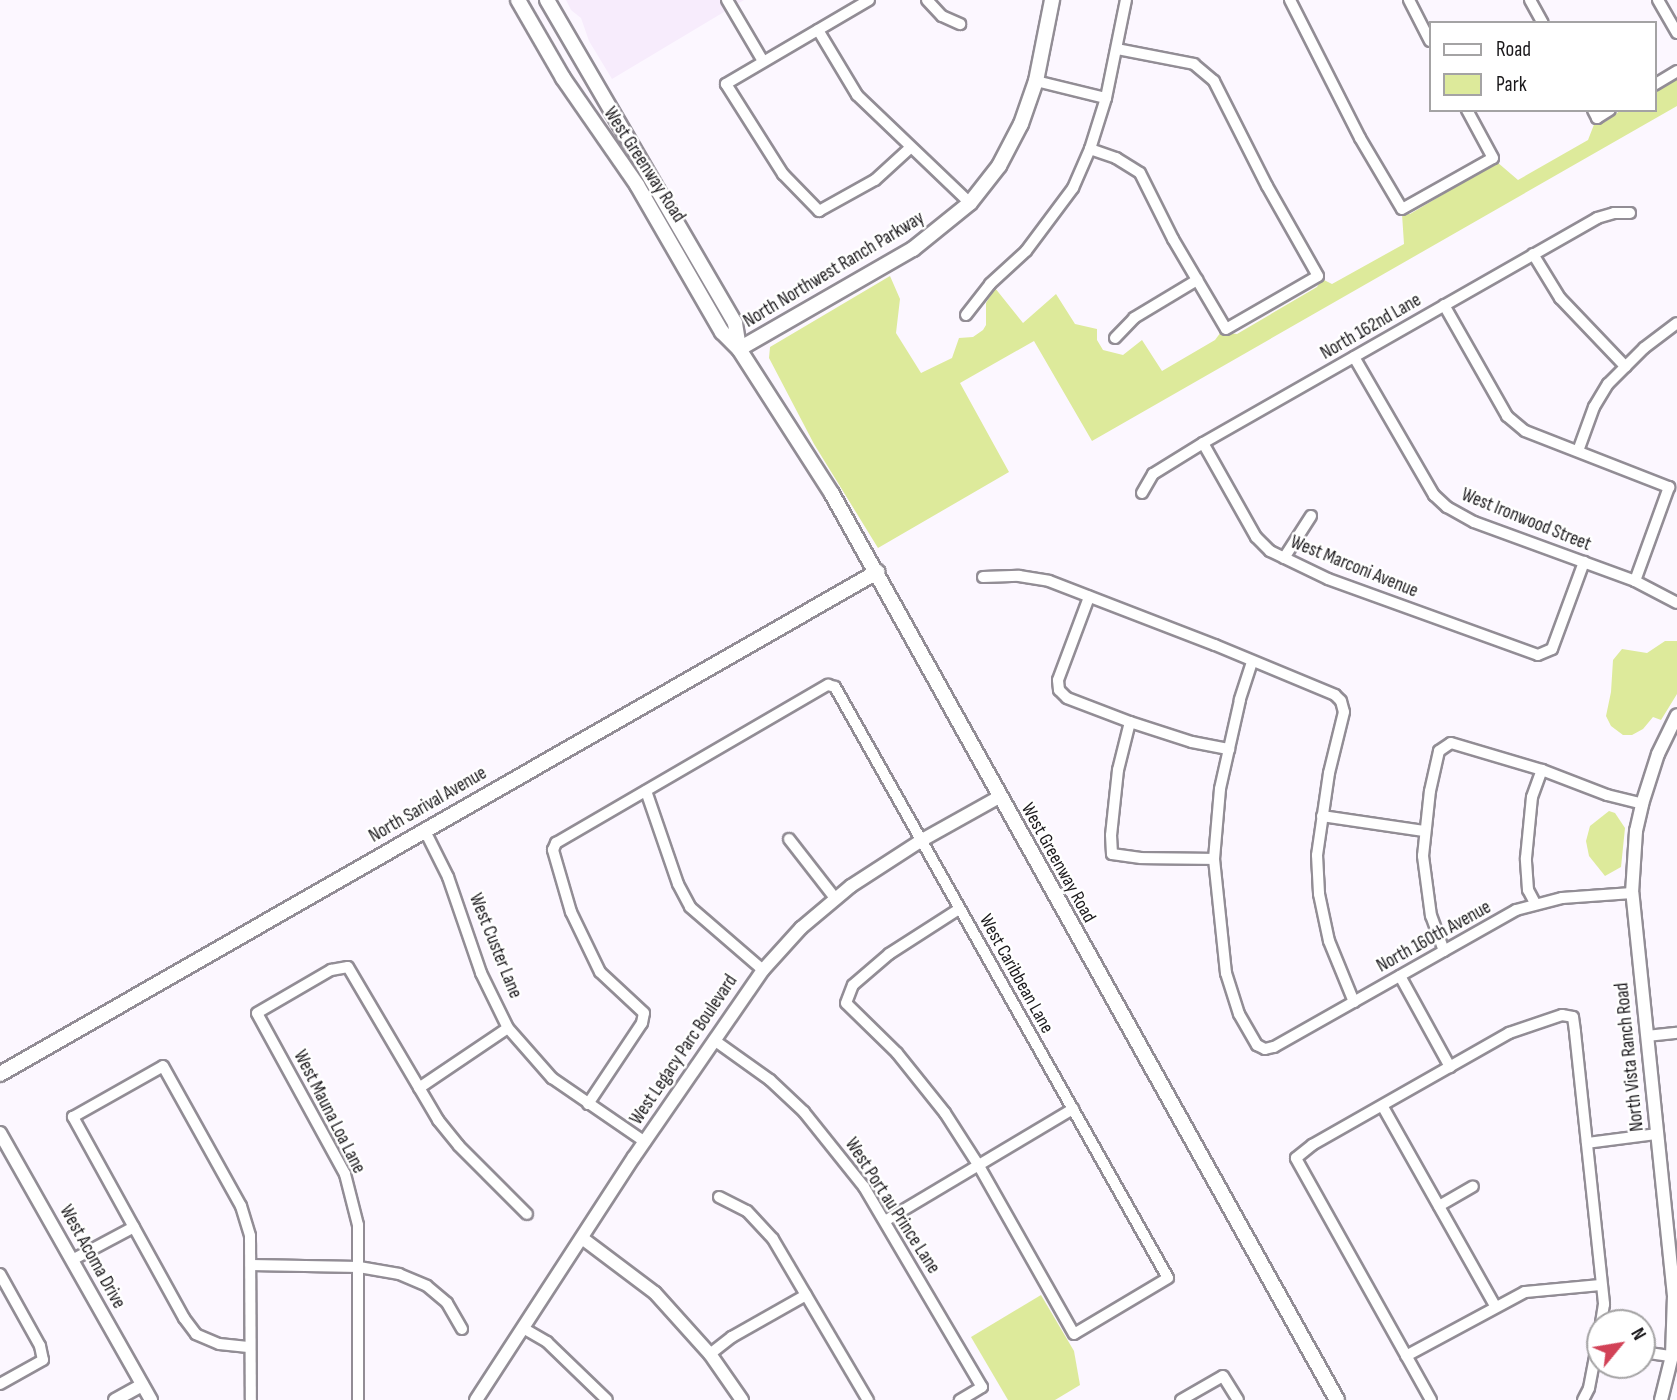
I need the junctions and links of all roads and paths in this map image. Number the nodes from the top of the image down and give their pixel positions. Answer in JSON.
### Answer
{"nodes":[{"id":1,"x":518,"y":0,"type":"edge"},
{"id":2,"x":548,"y":0,"type":"edge"},
{"id":3,"x":727,"y":0,"type":"edge"},
{"id":4,"x":869,"y":0,"type":"edge"},
{"id":5,"x":928,"y":0,"type":"edge"},
{"id":6,"x":1052,"y":0,"type":"edge"},
{"id":7,"x":1126,"y":0,"type":"edge"},
{"id":8,"x":1290,"y":0,"type":"edge"},
{"id":9,"x":1409,"y":0,"type":"edge"},
{"id":10,"x":1530,"y":0,"type":"edge"},
{"id":11,"x":1658,"y":0,"type":"edge"},
{"id":12,"x":1542,"y":21,"type":"edge"},
{"id":13,"x":960,"y":24,"type":"dead end"},
{"id":14,"x":818,"y":30,"type":"junction"},
{"id":15,"x":1677,"y":33,"type":"edge"},
{"id":16,"x":1428,"y":37,"type":"edge"},
{"id":17,"x":1116,"y":50,"type":"junction"},
{"id":18,"x":763,"y":61,"type":"junction"},
{"id":19,"x":1677,"y":71,"type":"edge"},
{"id":20,"x":1036,"y":81,"type":"junction"},
{"id":21,"x":1656,"y":84,"type":"edge"},
{"id":22,"x":1106,"y":98,"type":"junction"},
{"id":23,"x":1468,"y":112,"type":"edge"},
{"id":24,"x":910,"y":148,"type":"junction"},
{"id":25,"x":1090,"y":149,"type":"junction"},
{"id":26,"x":970,"y":203,"type":"junction"},
{"id":27,"x":1630,"y":214,"type":"dead end"},
{"id":28,"x":1533,"y":254,"type":"junction"},
{"id":29,"x":1197,"y":280,"type":"junction"},
{"id":30,"x":1444,"y":305,"type":"junction"},
{"id":31,"x":966,"y":315,"type":"dead end"},
{"id":32,"x":1677,"y":324,"type":"edge"},
{"id":33,"x":1115,"y":338,"type":"dead end"},
{"id":34,"x":739,"y":349,"type":"junction"},
{"id":35,"x":1354,"y":357,"type":"junction"},
{"id":36,"x":1626,"y":367,"type":"junction"},
{"id":37,"x":1203,"y":443,"type":"junction"},
{"id":38,"x":1578,"y":450,"type":"junction"},
{"id":39,"x":1142,"y":493,"type":"dead end"},
{"id":40,"x":1311,"y":516,"type":"dead end"},
{"id":41,"x":1284,"y":558,"type":"junction"},
{"id":42,"x":1584,"y":562,"type":"junction"},
{"id":43,"x":877,"y":572,"type":"junction"},
{"id":44,"x":983,"y":577,"type":"dead end"},
{"id":45,"x":1635,"y":581,"type":"junction"},
{"id":46,"x":1089,"y":597,"type":"junction"},
{"id":47,"x":1677,"y":603,"type":"edge"},
{"id":48,"x":1252,"y":662,"type":"junction"},
{"id":49,"x":1677,"y":715,"type":"edge"},
{"id":50,"x":1130,"y":722,"type":"junction"},
{"id":51,"x":1229,"y":748,"type":"junction"},
{"id":52,"x":1542,"y":769,"type":"junction"},
{"id":53,"x":646,"y":790,"type":"junction"},
{"id":54,"x":999,"y":797,"type":"junction"},
{"id":55,"x":1642,"y":804,"type":"junction"},
{"id":56,"x":1322,"y":816,"type":"junction"},
{"id":57,"x":424,"y":829,"type":"junction"},
{"id":58,"x":1424,"y":831,"type":"junction"},
{"id":59,"x":789,"y":839,"type":"dead end"},
{"id":60,"x":922,"y":840,"type":"junction"},
{"id":61,"x":1214,"y":859,"type":"junction"},
{"id":62,"x":1632,"y":893,"type":"junction"},
{"id":63,"x":835,"y":898,"type":"junction"},
{"id":64,"x":1535,"y":903,"type":"junction"},
{"id":65,"x":959,"y":909,"type":"junction"},
{"id":66,"x":1444,"y":951,"type":"junction"},
{"id":67,"x":763,"y":970,"type":"junction"},
{"id":68,"x":1399,"y":976,"type":"junction"},
{"id":69,"x":1354,"y":1002,"type":"junction"},
{"id":70,"x":508,"y":1028,"type":"junction"},
{"id":71,"x":1677,"y":1032,"type":"edge"},
{"id":72,"x":1647,"y":1036,"type":"junction"},
{"id":73,"x":714,"y":1040,"type":"junction"},
{"id":74,"x":1450,"y":1067,"type":"junction"},
{"id":75,"x":0,"y":1074,"type":"edge"},
{"id":76,"x":419,"y":1088,"type":"junction"},
{"id":77,"x":589,"y":1104,"type":"junction"},
{"id":78,"x":1383,"y":1107,"type":"junction"},
{"id":79,"x":1073,"y":1109,"type":"junction"},
{"id":80,"x":0,"y":1132,"type":"edge"},
{"id":81,"x":1656,"y":1134,"type":"junction"},
{"id":82,"x":645,"y":1142,"type":"junction"},
{"id":83,"x":1587,"y":1143,"type":"junction"},
{"id":84,"x":979,"y":1166,"type":"junction"},
{"id":85,"x":1473,"y":1186,"type":"dead end"},
{"id":86,"x":719,"y":1197,"type":"dead end"},
{"id":87,"x":1439,"y":1206,"type":"junction"},
{"id":88,"x":527,"y":1214,"type":"dead end"},
{"id":89,"x":885,"y":1221,"type":"junction"},
{"id":90,"x":134,"y":1227,"type":"junction"},
{"id":91,"x":582,"y":1238,"type":"junction"},
{"id":92,"x":72,"y":1260,"type":"junction"},
{"id":93,"x":251,"y":1265,"type":"junction"},
{"id":94,"x":359,"y":1267,"type":"junction"},
{"id":95,"x":0,"y":1274,"type":"edge"},
{"id":96,"x":1601,"y":1285,"type":"junction"},
{"id":97,"x":806,"y":1295,"type":"junction"},
{"id":98,"x":1495,"y":1306,"type":"junction"},
{"id":99,"x":1603,"y":1309,"type":"edge"},
{"id":100,"x":523,"y":1328,"type":"junction"},
{"id":101,"x":462,"y":1329,"type":"dead end"},
{"id":102,"x":248,"y":1347,"type":"junction"},
{"id":103,"x":710,"y":1354,"type":"junction"},
{"id":104,"x":1656,"y":1354,"type":"edge"},
{"id":105,"x":1406,"y":1356,"type":"junction"},
{"id":106,"x":1672,"y":1356,"type":"junction"},
{"id":107,"x":1589,"y":1379,"type":"edge"},
{"id":108,"x":0,"y":1384,"type":"edge"},
{"id":109,"x":142,"y":1385,"type":"junction"},
{"id":110,"x":115,"y":1400,"type":"edge"},
{"id":111,"x":150,"y":1400,"type":"edge"},
{"id":112,"x":251,"y":1400,"type":"edge"},
{"id":113,"x":358,"y":1400,"type":"edge"},
{"id":114,"x":476,"y":1400,"type":"edge"},
{"id":115,"x":607,"y":1400,"type":"edge"},
{"id":116,"x":742,"y":1400,"type":"edge"},
{"id":117,"x":868,"y":1400,"type":"edge"},
{"id":118,"x":960,"y":1400,"type":"edge"},
{"id":119,"x":1181,"y":1400,"type":"edge"},
{"id":120,"x":1238,"y":1400,"type":"edge"},
{"id":121,"x":1337,"y":1400,"type":"edge"},
{"id":122,"x":1431,"y":1400,"type":"edge"},
{"id":123,"x":1583,"y":1400,"type":"edge"},
{"id":124,"x":1661,"y":1400,"type":"edge"}],
"edges":[{"from":1,"to":34,"type":"main road","name":"West Greenway Road"},
{"from":2,"to":34,"type":"main road","name":"West Greenway Road"},
{"from":3,"to":18,"type":"street"},
{"from":4,"to":14,"type":"street"},
{"from":5,"to":13,"type":"street"},
{"from":6,"to":20,"type":"main road","name":"North Northwest Ranch Parkway"},
{"from":7,"to":17,"type":"street"},
{"from":8,"to":23,"type":"street"},
{"from":9,"to":16,"type":"street"},
{"from":10,"to":12,"type":"street"},
{"from":11,"to":15,"type":"street"},
{"from":14,"to":18,"type":"street"},
{"from":14,"to":24,"type":"street"},
{"from":17,"to":22,"type":"street"},
{"from":17,"to":29,"type":"street"},
{"from":18,"to":24,"type":"street"},
{"from":19,"to":21,"type":"street"},
{"from":20,"to":22,"type":"street"},
{"from":20,"to":26,"type":"main road","name":"North Northwest Ranch Parkway"},
{"from":22,"to":25,"type":"street"},
{"from":24,"to":26,"type":"street"},
{"from":25,"to":29,"type":"street"},
{"from":25,"to":31,"type":"street"},
{"from":26,"to":34,"type":"main road","name":"North Northwest Ranch Parkway"},
{"from":27,"to":28,"type":"street","name":"North 162nd Lane"},
{"from":28,"to":30,"type":"street","name":"North 162nd Lane"},
{"from":28,"to":36,"type":"street"},
{"from":29,"to":33,"type":"street"},
{"from":30,"to":35,"type":"street","name":"North 162nd Lane"},
{"from":30,"to":38,"type":"street"},
{"from":32,"to":36,"type":"street"},
{"from":34,"to":43,"type":"main road","name":"West Greenway Road"},
{"from":35,"to":37,"type":"street","name":"North 162nd Lane"},
{"from":35,"to":42,"type":"street","name":"West Ironwood Street"},
{"from":36,"to":38,"type":"street"},
{"from":37,"to":39,"type":"street","name":"North 162nd Lane"},
{"from":37,"to":41,"type":"street","name":"West Marconi Avenue"},
{"from":38,"to":45,"type":"street"},
{"from":40,"to":41,"type":"street"},
{"from":41,"to":42,"type":"street","name":"West Marconi Avenue"},
{"from":42,"to":45,"type":"street","name":"West Ironwood Street"},
{"from":43,"to":54,"type":"main road","name":"West Greenway Road"},
{"from":43,"to":57,"type":"main road","name":"North Sarival Avenue"},
{"from":44,"to":46,"type":"street"},
{"from":45,"to":47,"type":"street","name":"West Ironwood Street"},
{"from":46,"to":48,"type":"street"},
{"from":46,"to":50,"type":"street"},
{"from":48,"to":51,"type":"street"},
{"from":48,"to":56,"type":"street"},
{"from":49,"to":55,"type":"street","name":"North Vista Ranch Road"},
{"from":50,"to":51,"type":"street"},
{"from":50,"to":61,"type":"street"},
{"from":51,"to":61,"type":"street"},
{"from":52,"to":55,"type":"street"},
{"from":52,"to":58,"type":"street"},
{"from":52,"to":64,"type":"street"},
{"from":53,"to":60,"type":"street","name":"West Caribbean Lane"},
{"from":53,"to":67,"type":"street"},
{"from":53,"to":77,"type":"street"},
{"from":54,"to":60,"type":"street","name":"West Legacy Parc Boulevard"},
{"from":54,"to":121,"type":"main road","name":"West Greenway Road"},
{"from":55,"to":62,"type":"street","name":"North Vista Ranch Road"},
{"from":56,"to":58,"type":"street"},
{"from":56,"to":69,"type":"street"},
{"from":57,"to":70,"type":"street","name":"West Custer Lane"},
{"from":57,"to":75,"type":"main road","name":"North Sarival Avenue"},
{"from":58,"to":66,"type":"street"},
{"from":59,"to":63,"type":"street"},
{"from":60,"to":63,"type":"street","name":"West Legacy Parc Boulevard"},
{"from":60,"to":65,"type":"street","name":"West Caribbean Lane"},
{"from":61,"to":69,"type":"street","name":"North 160th Avenue"},
{"from":62,"to":64,"type":"street","name":"North 160th Avenue"},
{"from":62,"to":72,"type":"street","name":"North Vista Ranch Road"},
{"from":63,"to":67,"type":"street","name":"West Legacy Parc Boulevard"},
{"from":64,"to":66,"type":"street","name":"North 160th Avenue"},
{"from":65,"to":79,"type":"street","name":"West Caribbean Lane"},
{"from":65,"to":84,"type":"street"},
{"from":66,"to":68,"type":"street","name":"North 160th Avenue"},
{"from":67,"to":73,"type":"street","name":"West Legacy Parc Boulevard"},
{"from":68,"to":69,"type":"street","name":"North 160th Avenue"},
{"from":68,"to":74,"type":"street"},
{"from":70,"to":76,"type":"street"},
{"from":70,"to":77,"type":"street","name":"West Custer Lane"},
{"from":71,"to":72,"type":"street"},
{"from":72,"to":81,"type":"street","name":"North Vista Ranch Road"},
{"from":73,"to":82,"type":"street","name":"West Legacy Parc Boulevard"},
{"from":73,"to":89,"type":"street","name":"West Port au Prince Lane"},
{"from":74,"to":78,"type":"street"},
{"from":74,"to":83,"type":"street"},
{"from":76,"to":88,"type":"street"},
{"from":76,"to":94,"type":"street","name":"West Mauna Loa Lane"},
{"from":77,"to":82,"type":"street","name":"West Custer Lane"},
{"from":78,"to":87,"type":"street"},
{"from":78,"to":105,"type":"street"},
{"from":79,"to":84,"type":"street"},
{"from":79,"to":84,"type":"street","name":"West Caribbean Lane"},
{"from":80,"to":92,"type":"street","name":"West Acoma Drive"},
{"from":81,"to":83,"type":"street"},
{"from":81,"to":106,"type":"street","name":"North Vista Ranch Road"},
{"from":82,"to":91,"type":"street","name":"West Legacy Parc Boulevard"},
{"from":83,"to":96,"type":"street"},
{"from":84,"to":89,"type":"street"},
{"from":85,"to":87,"type":"street"},
{"from":86,"to":97,"type":"street"},
{"from":87,"to":98,"type":"street"},
{"from":89,"to":118,"type":"street","name":"West Port au Prince Lane"},
{"from":90,"to":92,"type":"street"},
{"from":90,"to":93,"type":"street"},
{"from":90,"to":102,"type":"street"},
{"from":91,"to":100,"type":"street","name":"West Legacy Parc Boulevard"},
{"from":91,"to":103,"type":"street"},
{"from":92,"to":109,"type":"street","name":"West Acoma Drive"},
{"from":93,"to":94,"type":"street"},
{"from":93,"to":102,"type":"street"},
{"from":94,"to":101,"type":"street"},
{"from":94,"to":113,"type":"street","name":"West Mauna Loa Lane"},
{"from":95,"to":108,"type":"street"},
{"from":96,"to":98,"type":"street"},
{"from":96,"to":99,"type":"street"},
{"from":97,"to":103,"type":"street"},
{"from":97,"to":117,"type":"street"},
{"from":98,"to":105,"type":"street"},
{"from":100,"to":114,"type":"street","name":"West Legacy Parc Boulevard"},
{"from":100,"to":115,"type":"street"},
{"from":102,"to":112,"type":"street"},
{"from":103,"to":116,"type":"street"},
{"from":104,"to":106,"type":"street"},
{"from":105,"to":122,"type":"street"},
{"from":106,"to":124,"type":"street","name":"North Vista Ranch Road"},
{"from":107,"to":123,"type":"street"},
{"from":109,"to":110,"type":"street"},
{"from":109,"to":111,"type":"street","name":"West Acoma Drive"},
{"from":119,"to":120,"type":"street"}]}
